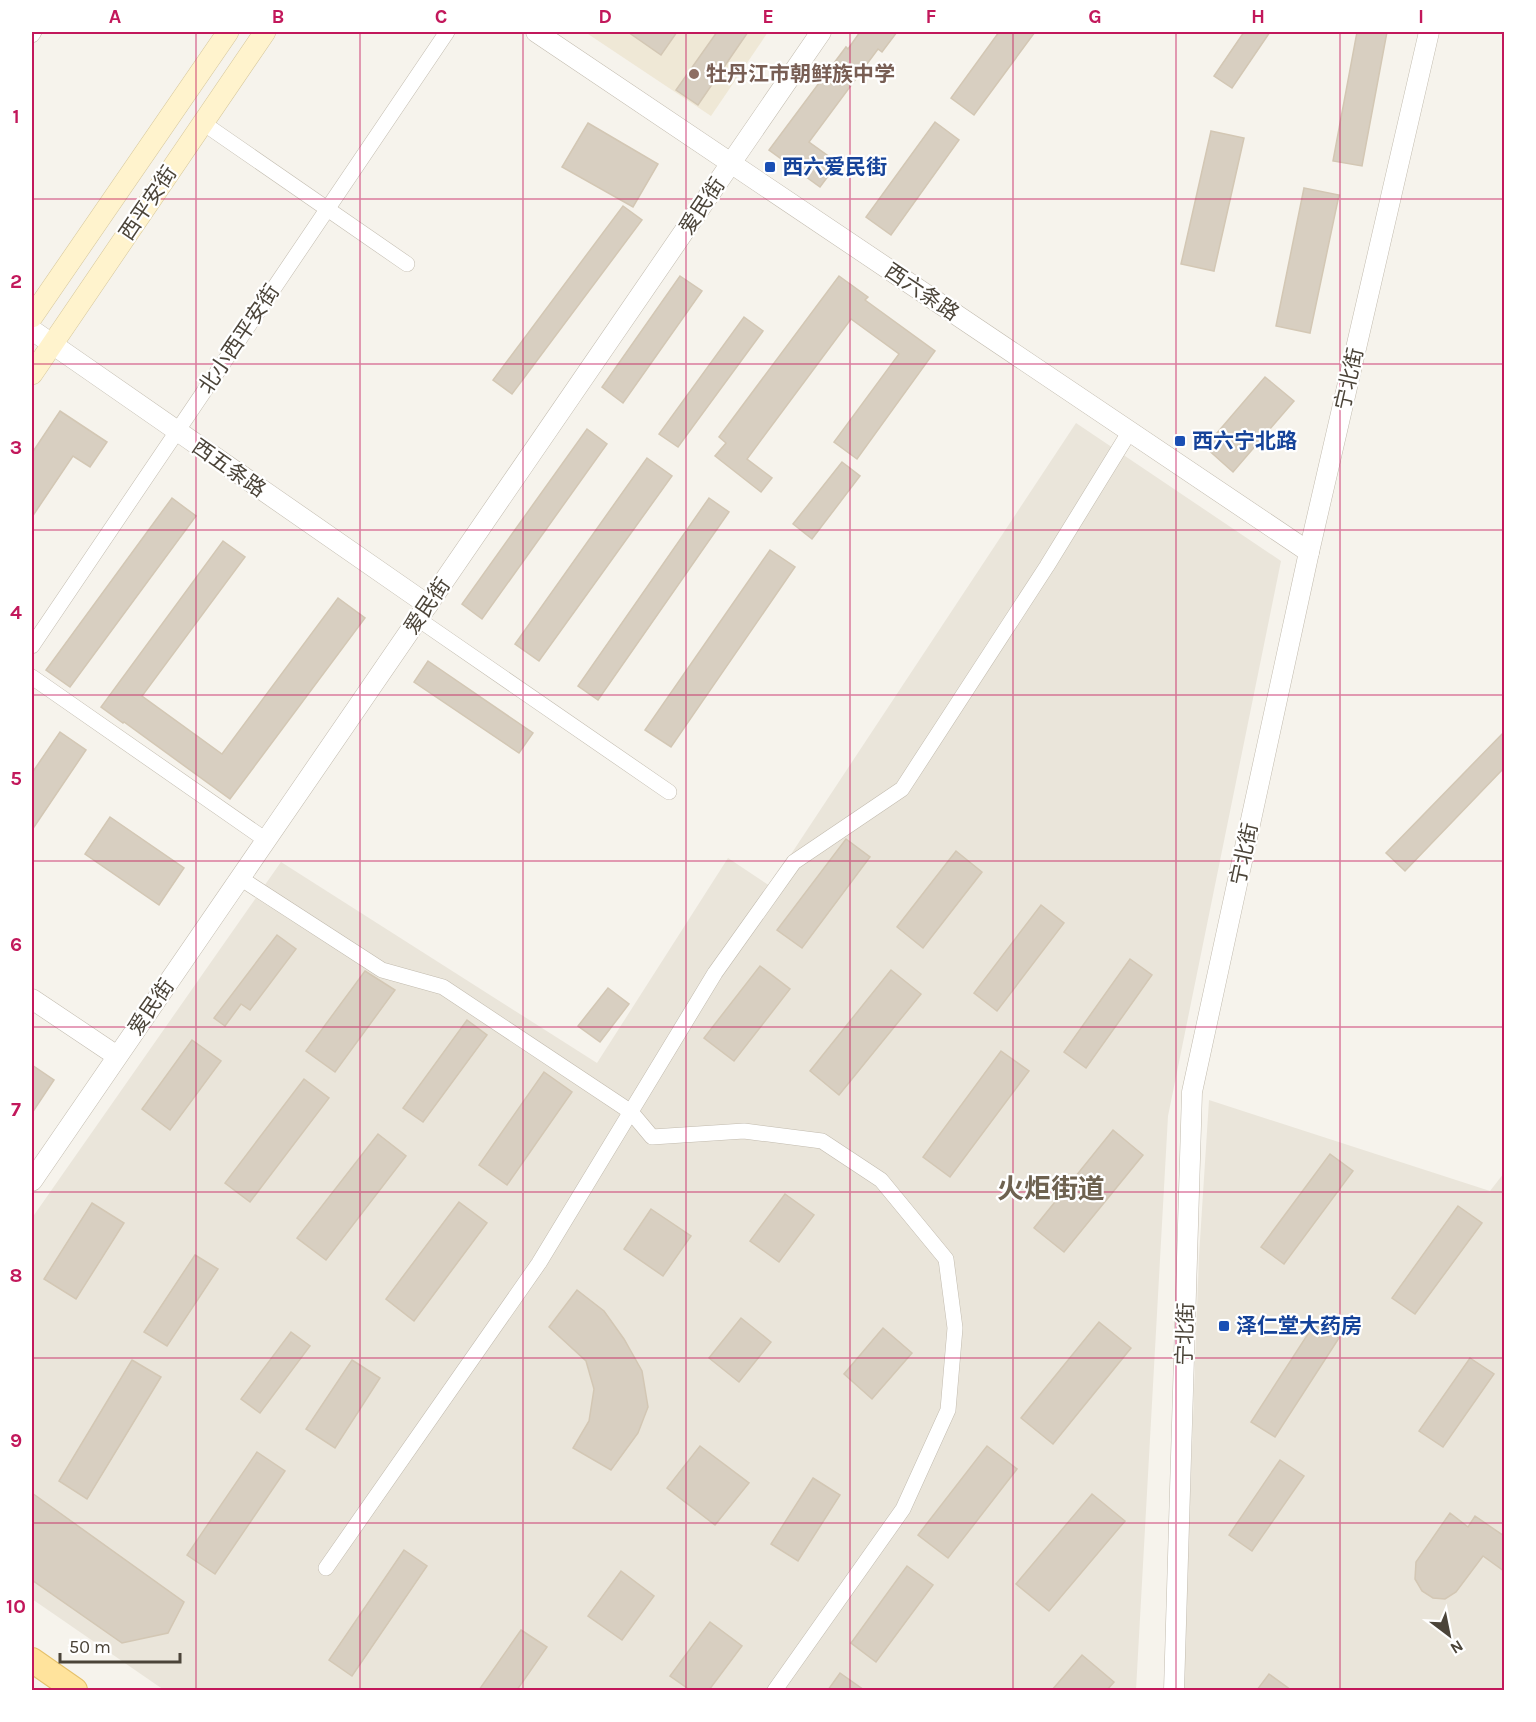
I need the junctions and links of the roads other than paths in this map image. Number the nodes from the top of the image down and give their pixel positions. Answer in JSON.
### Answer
{"nodes":[{"id":1,"x":34,"y":32,"type":"edge"},
{"id":2,"x":228,"y":32,"type":"edge"},
{"id":3,"x":265,"y":32,"type":"edge"},
{"id":4,"x":447,"y":32,"type":"edge"},
{"id":5,"x":536,"y":32,"type":"edge"},
{"id":6,"x":821,"y":32,"type":"edge"},
{"id":7,"x":1429,"y":32,"type":"edge"},
{"id":8,"x":32,"y":36,"type":"edge"},
{"id":9,"x":203,"y":123,"type":"junction"},
{"id":10,"x":731,"y":163,"type":"junction"},
{"id":11,"x":327,"y":209,"type":"junction"},
{"id":12,"x":407,"y":264,"type":"dead end"},
{"id":13,"x":32,"y":317,"type":"edge"},
{"id":14,"x":32,"y":330,"type":"edge"},
{"id":15,"x":51,"y":345,"type":"junction"},
{"id":16,"x":32,"y":374,"type":"edge"},
{"id":17,"x":1130,"y":431,"type":"junction"},
{"id":18,"x":176,"y":432,"type":"junction"},
{"id":19,"x":1309,"y":552,"type":"junction"},
{"id":20,"x":423,"y":612,"type":"junction"},
{"id":21,"x":32,"y":646,"type":"edge"},
{"id":22,"x":32,"y":676,"type":"edge"},
{"id":23,"x":669,"y":792,"type":"dead end"},
{"id":24,"x":266,"y":840,"type":"junction"},
{"id":25,"x":240,"y":879,"type":"junction"},
{"id":26,"x":32,"y":999,"type":"edge"},
{"id":27,"x":117,"y":1056,"type":"junction"},
{"id":28,"x":631,"y":1112,"type":"junction"},
{"id":29,"x":32,"y":1181,"type":"edge"},
{"id":30,"x":326,"y":1568,"type":"dead end"},
{"id":31,"x":32,"y":1660,"type":"edge"},
{"id":32,"x":75,"y":1690,"type":"edge"},
{"id":33,"x":775,"y":1690,"type":"edge"},
{"id":34,"x":1174,"y":1690,"type":"edge"}],
"edges":[{"from":1,"to":8,"type":"street"},
{"from":2,"to":13,"type":"main road","name":"西平安街"},
{"from":3,"to":9,"type":"main road","name":"西平安街"},
{"from":4,"to":11,"type":"street","name":"北小西平安街"},
{"from":5,"to":10,"type":"street","name":"西六条路"},
{"from":6,"to":10,"type":"street","name":"爱民街"},
{"from":7,"to":19,"type":"street","name":"宁北街"},
{"from":9,"to":11,"type":"street"},
{"from":9,"to":15,"type":"main road","name":"西平安街"},
{"from":10,"to":17,"type":"street","name":"西六条路"},
{"from":10,"to":20,"type":"street","name":"爱民街"},
{"from":11,"to":12,"type":"street"},
{"from":11,"to":18,"type":"street","name":"北小西平安街"},
{"from":14,"to":15,"type":"street","name":"西五条路"},
{"from":15,"to":16,"type":"main road","name":"西平安街"},
{"from":15,"to":18,"type":"street","name":"西五条路"},
{"from":17,"to":19,"type":"street","name":"西六条路"},
{"from":17,"to":28,"type":"street"},
{"from":18,"to":20,"type":"street","name":"西五条路"},
{"from":18,"to":21,"type":"street","name":"北小西平安街"},
{"from":19,"to":34,"type":"street","name":"宁北街"},
{"from":20,"to":23,"type":"street"},
{"from":20,"to":24,"type":"street","name":"爱民街"},
{"from":22,"to":24,"type":"street"},
{"from":24,"to":25,"type":"street","name":"爱民街"},
{"from":25,"to":27,"type":"street","name":"爱民街"},
{"from":25,"to":28,"type":"street"},
{"from":26,"to":27,"type":"street"},
{"from":27,"to":29,"type":"street","name":"爱民街"},
{"from":28,"to":30,"type":"street"},
{"from":28,"to":33,"type":"street"},
{"from":31,"to":32,"type":"main road"}]}
